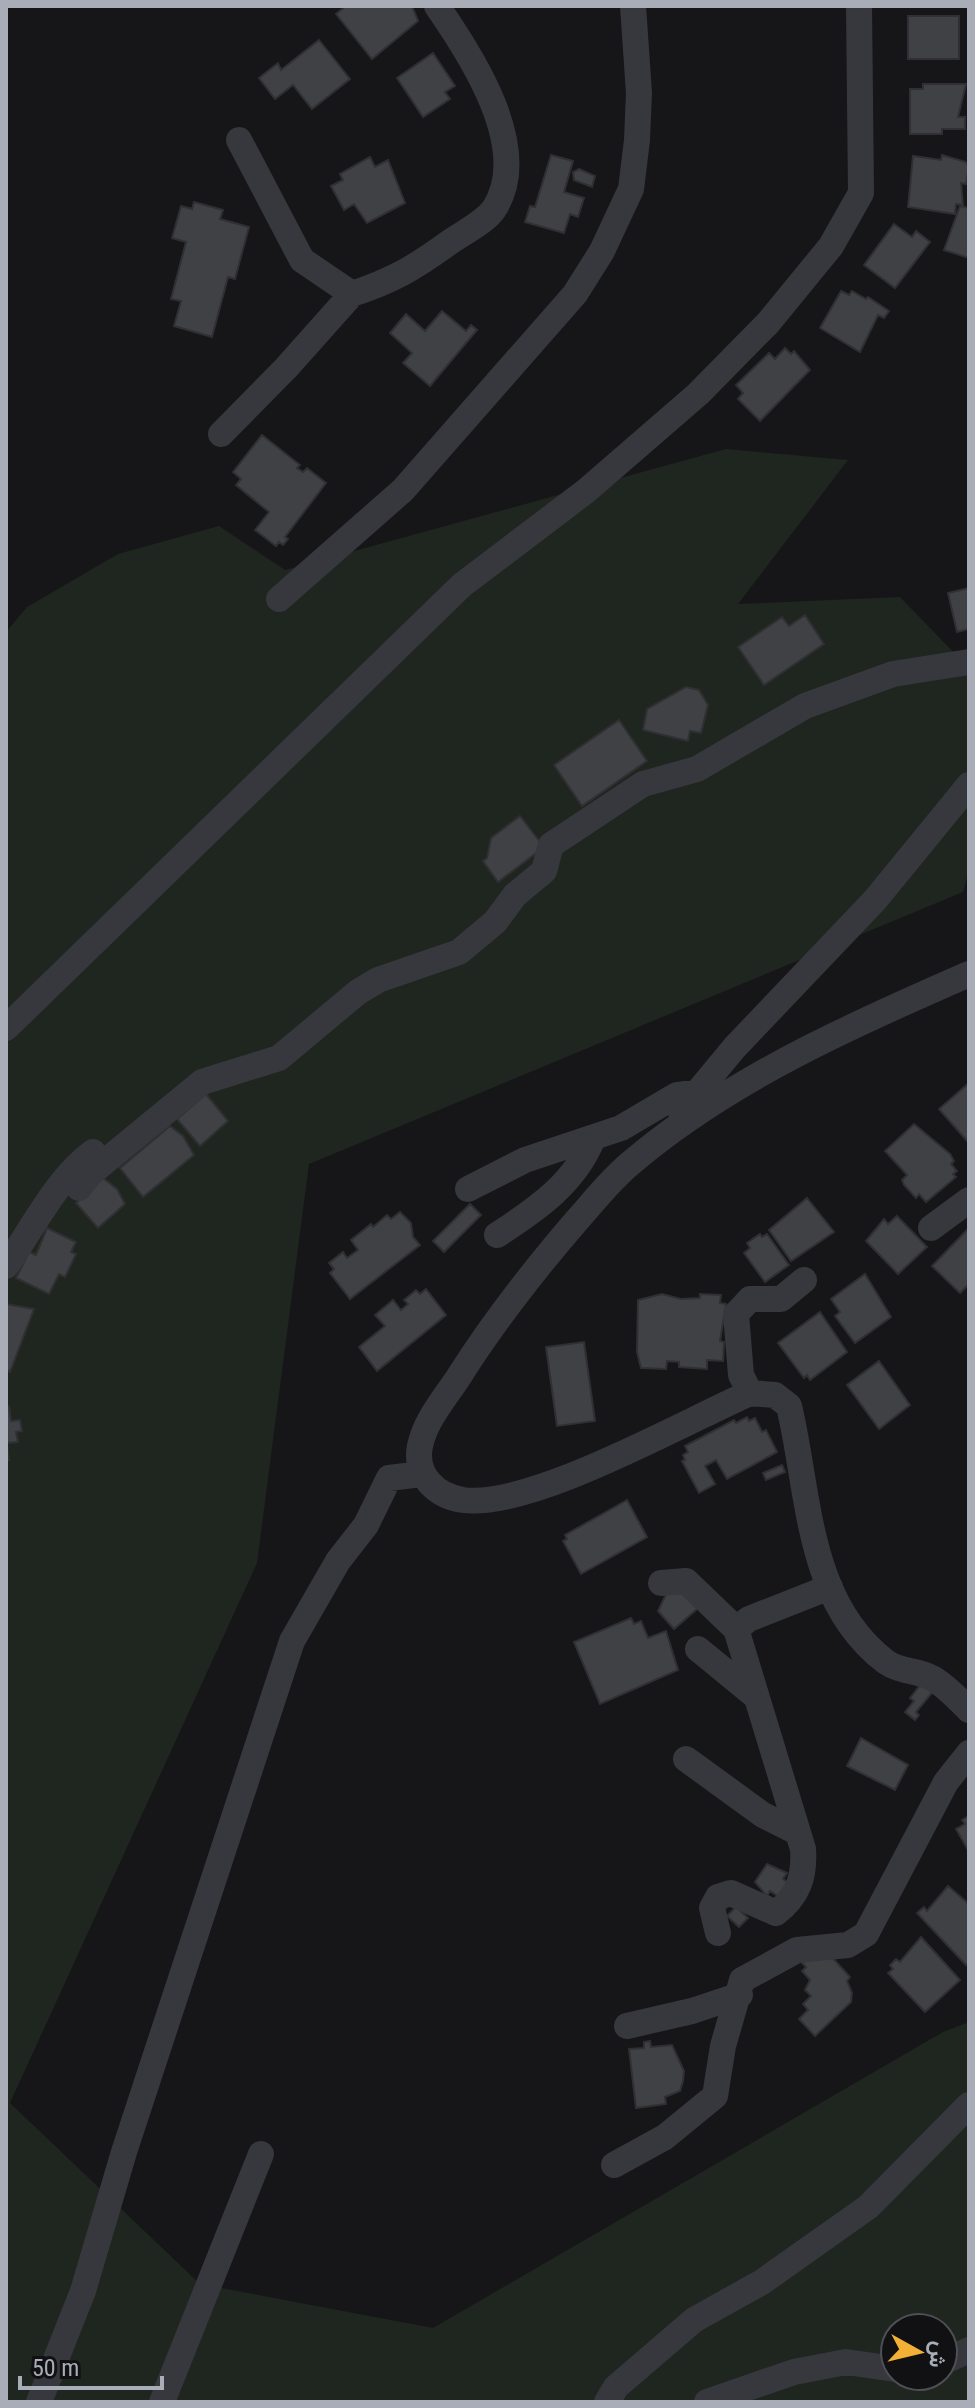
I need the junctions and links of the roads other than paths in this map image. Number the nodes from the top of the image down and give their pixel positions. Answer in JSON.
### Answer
{"nodes":[{"id":1,"x":437,"y":6,"type":"edge"},
{"id":2,"x":633,"y":6,"type":"edge"},
{"id":3,"x":859,"y":6,"type":"edge"},
{"id":4,"x":239,"y":140,"type":"dead end"},
{"id":5,"x":352,"y":294,"type":"junction"},
{"id":6,"x":221,"y":434,"type":"dead end"},
{"id":7,"x":279,"y":599,"type":"dead end"},
{"id":8,"x":969,"y":662,"type":"edge"},
{"id":9,"x":969,"y":785,"type":"edge"},
{"id":10,"x":969,"y":974,"type":"edge"},
{"id":11,"x":6,"y":1028,"type":"edge"},
{"id":12,"x":698,"y":1092,"type":"junction"},
{"id":13,"x":181,"y":1097,"type":"junction"},
{"id":14,"x":593,"y":1138,"type":"junction"},
{"id":15,"x":658,"y":1140,"type":"junction"},
{"id":16,"x":79,"y":1188,"type":"dead end"},
{"id":17,"x":468,"y":1189,"type":"dead end"},
{"id":18,"x":969,"y":1200,"type":"edge"},
{"id":19,"x":931,"y":1228,"type":"dead end"},
{"id":20,"x":497,"y":1235,"type":"dead end"},
{"id":21,"x":6,"y":1266,"type":"edge"},
{"id":22,"x":804,"y":1280,"type":"dead end"},
{"id":23,"x":750,"y":1393,"type":"junction"},
{"id":24,"x":422,"y":1474,"type":"junction"},
{"id":25,"x":661,"y":1583,"type":"dead end"},
{"id":26,"x":830,"y":1587,"type":"junction"},
{"id":27,"x":736,"y":1629,"type":"junction"},
{"id":28,"x":698,"y":1649,"type":"dead end"},
{"id":29,"x":754,"y":1695,"type":"junction"},
{"id":30,"x":969,"y":1710,"type":"edge"},
{"id":31,"x":969,"y":1753,"type":"edge"},
{"id":32,"x":686,"y":1759,"type":"dead end"},
{"id":33,"x":797,"y":1832,"type":"junction"},
{"id":34,"x":718,"y":1933,"type":"dead end"},
{"id":35,"x":740,"y":1995,"type":"junction"},
{"id":36,"x":627,"y":2026,"type":"dead end"},
{"id":37,"x":969,"y":2105,"type":"edge"},
{"id":38,"x":261,"y":2154,"type":"dead end"},
{"id":39,"x":614,"y":2165,"type":"dead end"},
{"id":40,"x":879,"y":2367,"type":"edge"},
{"id":41,"x":39,"y":2402,"type":"edge"},
{"id":42,"x":162,"y":2402,"type":"edge"},
{"id":43,"x":607,"y":2402,"type":"edge"},
{"id":44,"x":707,"y":2402,"type":"edge"}],
"edges":[{"from":1,"to":5,"type":"street"},
{"from":2,"to":7,"type":"street"},
{"from":3,"to":11,"type":"street"},
{"from":4,"to":5,"type":"street"},
{"from":5,"to":6,"type":"street"},
{"from":8,"to":13,"type":"street"},
{"from":9,"to":12,"type":"street"},
{"from":10,"to":15,"type":"street"},
{"from":12,"to":14,"type":"street"},
{"from":12,"to":15,"type":"street"},
{"from":13,"to":16,"type":"street"},
{"from":13,"to":21,"type":"street"},
{"from":14,"to":17,"type":"street"},
{"from":14,"to":20,"type":"street"},
{"from":15,"to":24,"type":"street"},
{"from":18,"to":19,"type":"street"},
{"from":22,"to":23,"type":"street"},
{"from":23,"to":24,"type":"street"},
{"from":23,"to":26,"type":"street"},
{"from":24,"to":41,"type":"street"},
{"from":25,"to":27,"type":"street"},
{"from":26,"to":27,"type":"street"},
{"from":26,"to":30,"type":"street"},
{"from":27,"to":29,"type":"street"},
{"from":28,"to":29,"type":"street"},
{"from":29,"to":33,"type":"street"},
{"from":31,"to":35,"type":"street"},
{"from":32,"to":33,"type":"street"},
{"from":33,"to":34,"type":"street"},
{"from":35,"to":36,"type":"street"},
{"from":35,"to":39,"type":"street"},
{"from":37,"to":43,"type":"street"},
{"from":38,"to":42,"type":"street"},
{"from":40,"to":44,"type":"street"}]}
